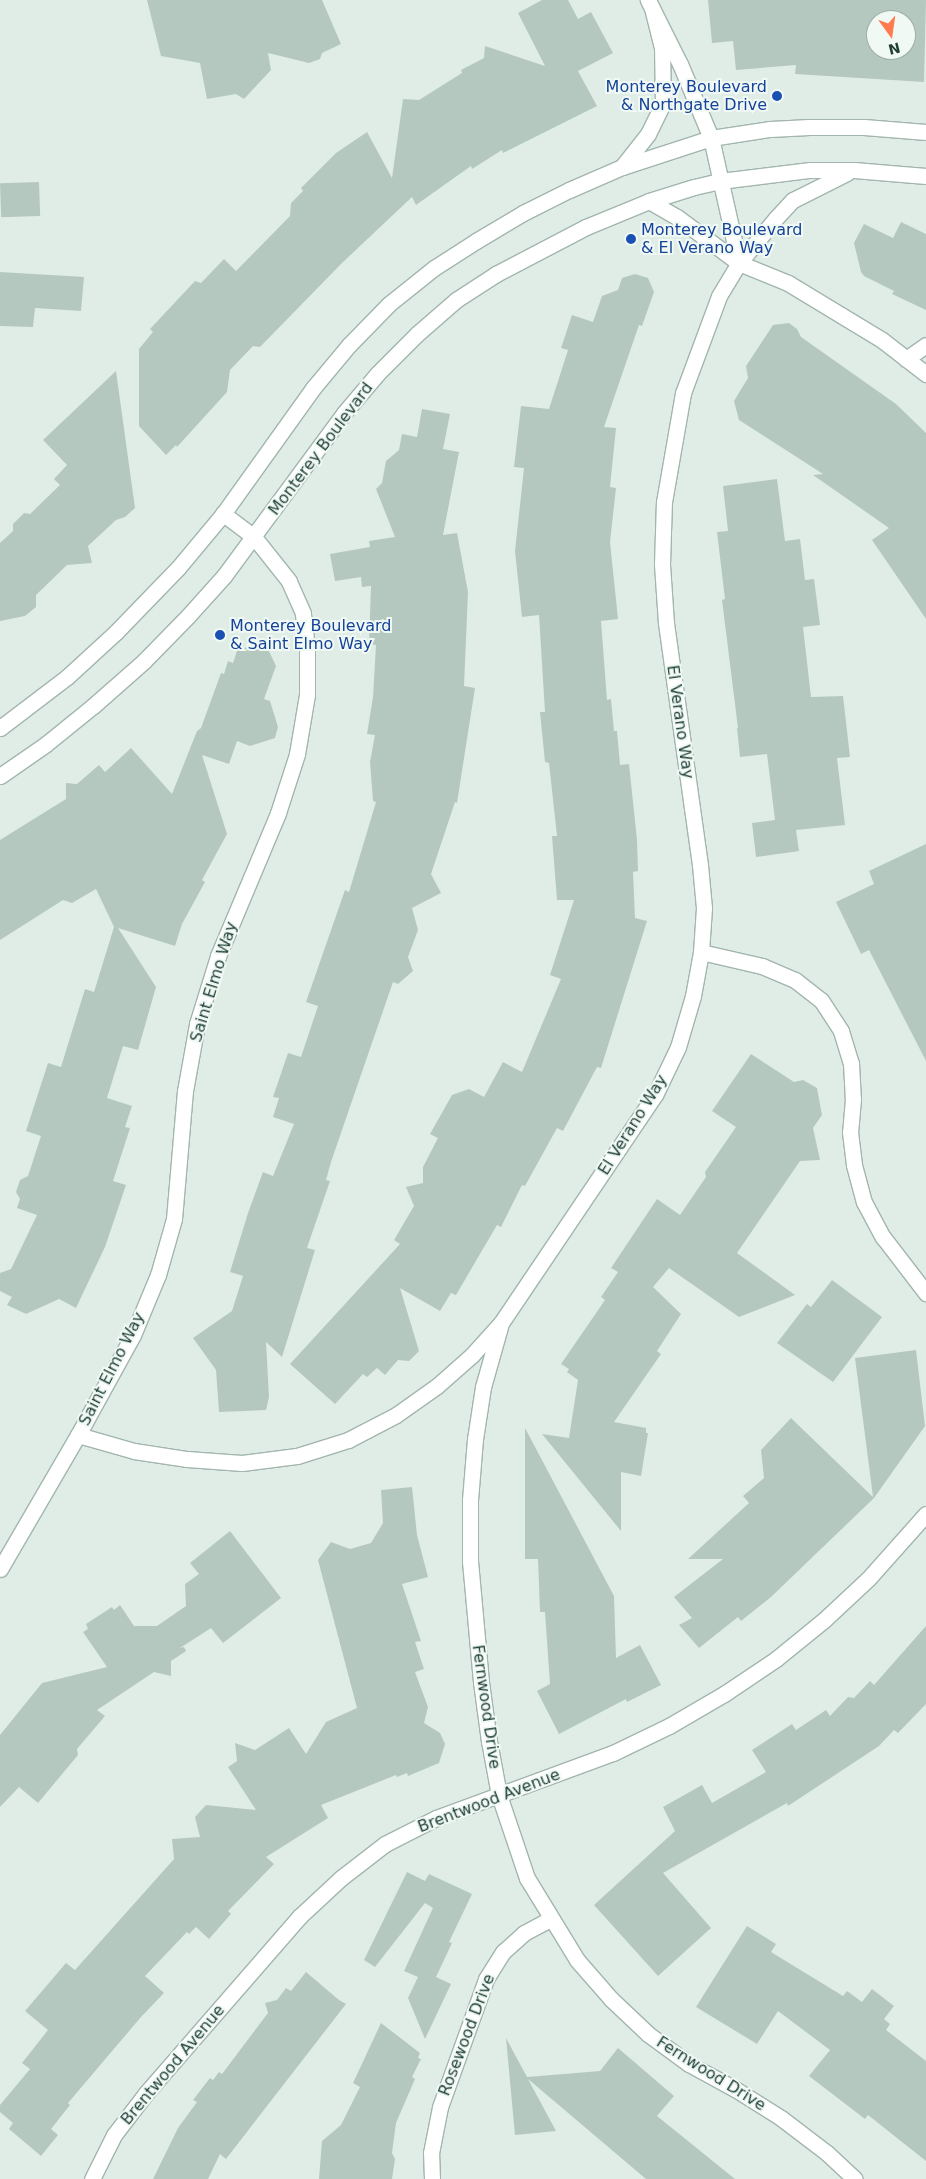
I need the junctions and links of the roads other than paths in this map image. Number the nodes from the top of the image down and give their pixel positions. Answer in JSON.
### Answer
{"nodes":[{"id":1,"x":650,"y":4,"type":"edge"},
{"id":2,"x":926,"y":132,"type":"edge"},
{"id":3,"x":711,"y":138,"type":"junction"},
{"id":4,"x":622,"y":167,"type":"junction"},
{"id":5,"x":854,"y":170,"type":"junction"},
{"id":6,"x":926,"y":176,"type":"edge"},
{"id":7,"x":720,"y":181,"type":"junction"},
{"id":8,"x":649,"y":201,"type":"junction"},
{"id":9,"x":739,"y":263,"type":"junction"},
{"id":10,"x":926,"y":345,"type":"edge"},
{"id":11,"x":906,"y":359,"type":"junction"},
{"id":12,"x":926,"y":374,"type":"edge"},
{"id":13,"x":223,"y":514,"type":"junction"},
{"id":14,"x":254,"y":538,"type":"junction"},
{"id":15,"x":0,"y":728,"type":"edge"},
{"id":16,"x":0,"y":776,"type":"edge"},
{"id":17,"x":702,"y":952,"type":"junction"},
{"id":18,"x":926,"y":1293,"type":"edge"},
{"id":19,"x":501,"y":1323,"type":"junction"},
{"id":20,"x":78,"y":1436,"type":"junction"},
{"id":21,"x":926,"y":1514,"type":"edge"},
{"id":22,"x":0,"y":1569,"type":"edge"},
{"id":23,"x":499,"y":1795,"type":"junction"},
{"id":24,"x":550,"y":1919,"type":"junction"},
{"id":25,"x":92,"y":2179,"type":"edge"},
{"id":26,"x":432,"y":2179,"type":"edge"},
{"id":27,"x":855,"y":2179,"type":"edge"}],
"edges":[{"from":1,"to":3,"type":"street"},
{"from":1,"to":4,"type":"street"},
{"from":2,"to":3,"type":"street"},
{"from":3,"to":4,"type":"street"},
{"from":3,"to":7,"type":"street"},
{"from":4,"to":13,"type":"street"},
{"from":5,"to":6,"type":"street","name":"Monterey Boulevard"},
{"from":5,"to":7,"type":"street","name":"Monterey Boulevard"},
{"from":5,"to":9,"type":"street","name":"El Verano Way"},
{"from":7,"to":8,"type":"street","name":"Monterey Boulevard"},
{"from":7,"to":9,"type":"street"},
{"from":8,"to":9,"type":"street"},
{"from":8,"to":14,"type":"street","name":"Monterey Boulevard"},
{"from":9,"to":11,"type":"street"},
{"from":9,"to":17,"type":"street","name":"El Verano Way"},
{"from":10,"to":11,"type":"street"},
{"from":11,"to":12,"type":"street"},
{"from":13,"to":14,"type":"street","name":"Saint Elmo Way"},
{"from":13,"to":15,"type":"street"},
{"from":14,"to":16,"type":"street","name":"Monterey Boulevard"},
{"from":14,"to":20,"type":"street","name":"Saint Elmo Way"},
{"from":17,"to":18,"type":"street"},
{"from":17,"to":19,"type":"street","name":"El Verano Way"},
{"from":19,"to":20,"type":"street","name":"El Verano Way"},
{"from":19,"to":23,"type":"street","name":"Fernwood Drive"},
{"from":20,"to":22,"type":"street","name":"Saint Elmo Way"},
{"from":21,"to":23,"type":"street","name":"Brentwood Avenue"},
{"from":23,"to":24,"type":"street","name":"Fernwood Drive"},
{"from":23,"to":25,"type":"street","name":"Brentwood Avenue"},
{"from":24,"to":26,"type":"street","name":"Rosewood Drive"},
{"from":24,"to":27,"type":"street","name":"Fernwood Drive"}]}
